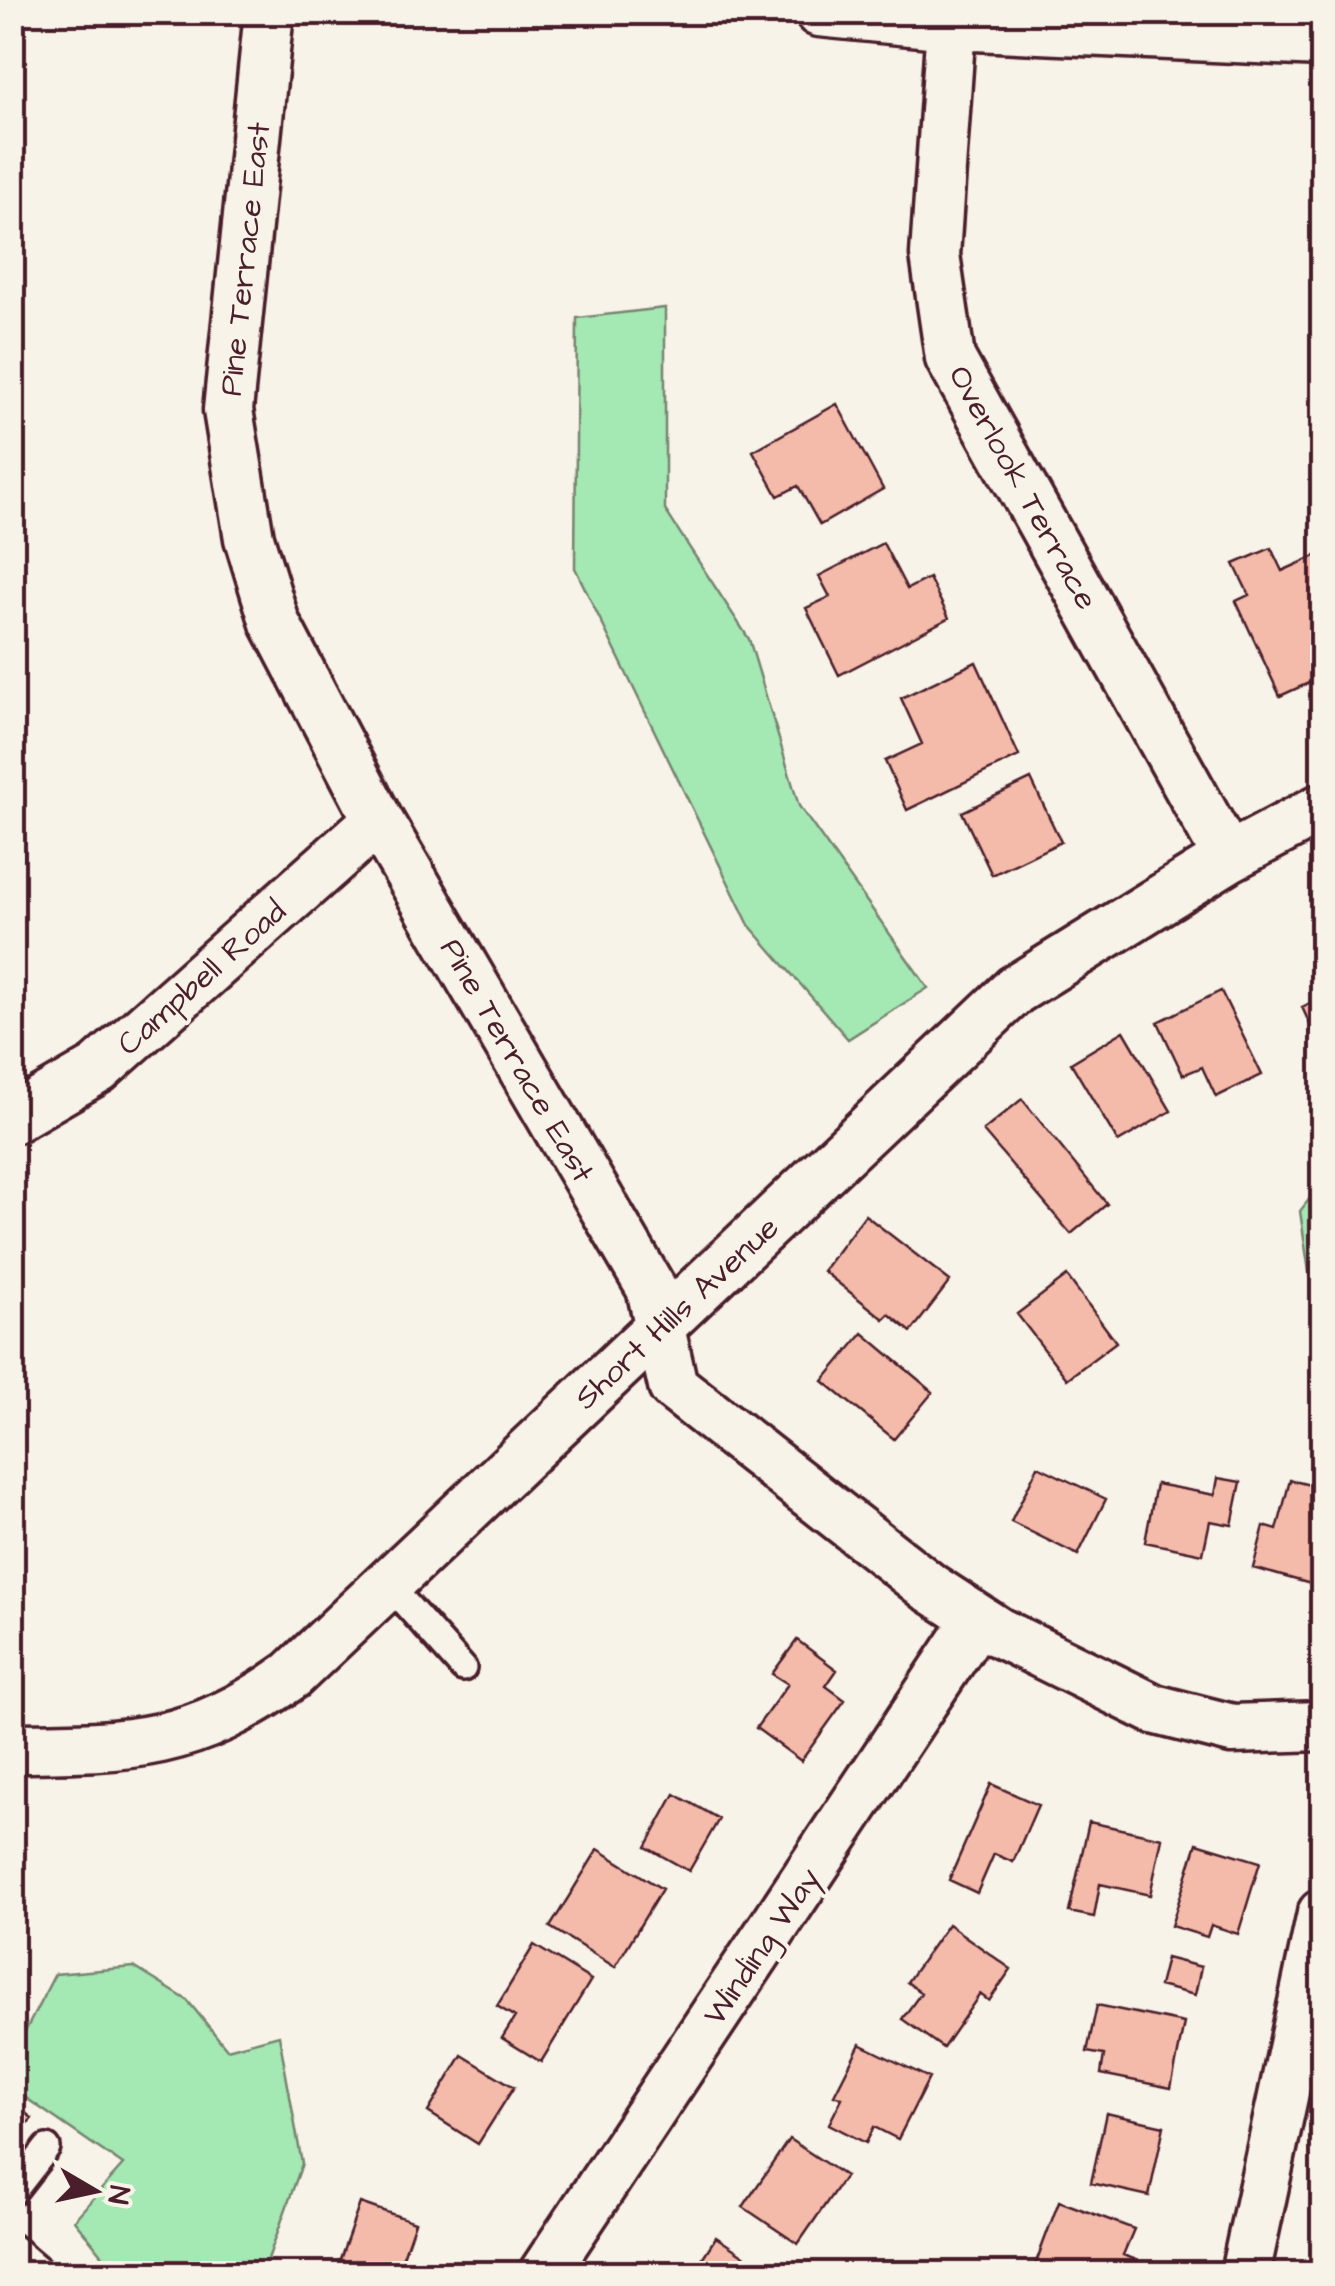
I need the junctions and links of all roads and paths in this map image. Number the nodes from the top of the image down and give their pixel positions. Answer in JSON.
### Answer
{"nodes":[{"id":1,"x":269,"y":12,"type":"edge"},
{"id":2,"x":819,"y":12,"type":"edge"},
{"id":3,"x":950,"y":25,"type":"junction"},
{"id":4,"x":1322,"y":42,"type":"edge"},
{"id":5,"x":1322,"y":808,"type":"edge"},
{"id":6,"x":378,"y":820,"type":"junction"},
{"id":7,"x":1228,"y":858,"type":"junction"},
{"id":8,"x":12,"y":1119,"type":"edge"},
{"id":9,"x":659,"y":1330,"type":"junction"},
{"id":10,"x":388,"y":1584,"type":"junction"},
{"id":11,"x":978,"y":1619,"type":"junction"},
{"id":12,"x":463,"y":1668,"type":"dead end"},
{"id":13,"x":1322,"y":1726,"type":"edge"},
{"id":14,"x":12,"y":1748,"type":"edge"},
{"id":15,"x":1322,"y":1914,"type":"edge"},
{"id":16,"x":47,"y":2148,"type":"dead end"},
{"id":17,"x":12,"y":2194,"type":"edge"},
{"id":18,"x":12,"y":2247,"type":"edge"},
{"id":19,"x":44,"y":2274,"type":"edge"},
{"id":20,"x":544,"y":2274,"type":"edge"},
{"id":21,"x":1245,"y":2274,"type":"edge"}],
"edges":[{"from":1,"to":6,"type":"street","name":"Pine Terrace East"},
{"from":2,"to":3,"type":"street"},
{"from":3,"to":4,"type":"street"},
{"from":3,"to":7,"type":"street","name":"Overlook Terrace"},
{"from":5,"to":7,"type":"street","name":"Short Hills Avenue"},
{"from":6,"to":8,"type":"street","name":"Campbell Road"},
{"from":6,"to":9,"type":"street","name":"Pine Terrace East"},
{"from":7,"to":9,"type":"street","name":"Short Hills Avenue"},
{"from":9,"to":10,"type":"street","name":"Short Hills Avenue"},
{"from":9,"to":11,"type":"street","name":"Pine Terrace East"},
{"from":10,"to":12,"type":"lane"},
{"from":10,"to":14,"type":"street","name":"Short Hills Avenue"},
{"from":11,"to":13,"type":"street","name":"Pine Terrace East"},
{"from":11,"to":20,"type":"street","name":"Winding Way"},
{"from":15,"to":21,"type":"street"},
{"from":16,"to":17,"type":"lane"},
{"from":18,"to":19,"type":"lane"}]}
